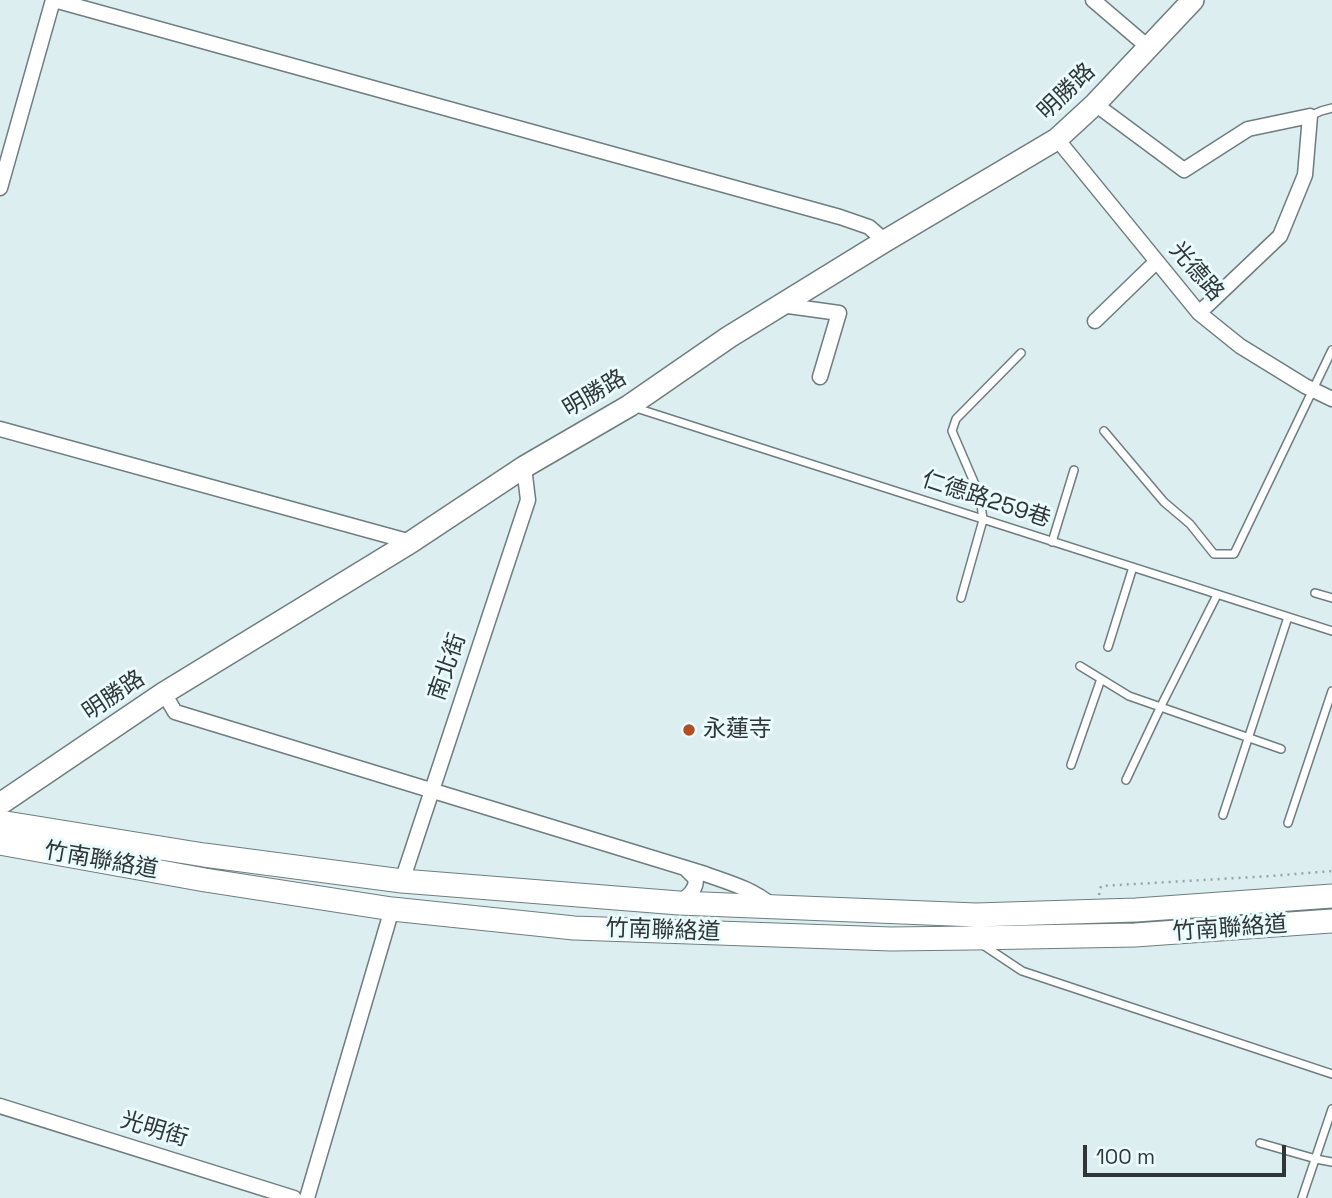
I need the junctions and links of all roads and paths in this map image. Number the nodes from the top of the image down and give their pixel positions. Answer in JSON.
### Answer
{"nodes":[{"id":1,"x":53,"y":0,"type":"edge"},
{"id":2,"x":1093,"y":0,"type":"edge"},
{"id":3,"x":1193,"y":0,"type":"edge"},
{"id":4,"x":1148,"y":47,"type":"junction"},
{"id":5,"x":1095,"y":104,"type":"junction"},
{"id":6,"x":1332,"y":108,"type":"edge"},
{"id":7,"x":1310,"y":116,"type":"junction"},
{"id":8,"x":1057,"y":139,"type":"junction"},
{"id":9,"x":0,"y":188,"type":"edge"},
{"id":10,"x":885,"y":241,"type":"junction"},
{"id":11,"x":1156,"y":262,"type":"junction"},
{"id":12,"x":781,"y":305,"type":"junction"},
{"id":13,"x":1199,"y":313,"type":"junction"},
{"id":14,"x":1095,"y":321,"type":"dead end"},
{"id":15,"x":1332,"y":350,"type":"edge"},
{"id":16,"x":1021,"y":353,"type":"dead end"},
{"id":17,"x":820,"y":377,"type":"dead end"},
{"id":18,"x":1312,"y":390,"type":"junction"},
{"id":19,"x":1332,"y":399,"type":"edge"},
{"id":20,"x":629,"y":406,"type":"junction"},
{"id":21,"x":0,"y":429,"type":"edge"},
{"id":22,"x":1104,"y":431,"type":"dead end"},
{"id":23,"x":524,"y":467,"type":"junction"},
{"id":24,"x":1074,"y":470,"type":"dead end"},
{"id":25,"x":983,"y":520,"type":"junction"},
{"id":26,"x":411,"y":542,"type":"junction"},
{"id":27,"x":1052,"y":542,"type":"junction"},
{"id":28,"x":1133,"y":567,"type":"junction"},
{"id":29,"x":1315,"y":593,"type":"dead end"},
{"id":30,"x":1217,"y":594,"type":"junction"},
{"id":31,"x":961,"y":598,"type":"dead end"},
{"id":32,"x":1332,"y":598,"type":"edge"},
{"id":33,"x":1288,"y":617,"type":"junction"},
{"id":34,"x":1332,"y":631,"type":"edge"},
{"id":35,"x":1108,"y":647,"type":"dead end"},
{"id":36,"x":1080,"y":666,"type":"dead end"},
{"id":37,"x":1101,"y":679,"type":"junction"},
{"id":38,"x":1332,"y":691,"type":"edge"},
{"id":39,"x":164,"y":693,"type":"junction"},
{"id":40,"x":1161,"y":706,"type":"junction"},
{"id":41,"x":1247,"y":737,"type":"junction"},
{"id":42,"x":1281,"y":749,"type":"dead end"},
{"id":43,"x":1072,"y":765,"type":"dead end"},
{"id":44,"x":1126,"y":780,"type":"dead end"},
{"id":45,"x":431,"y":789,"type":"junction"},
{"id":46,"x":0,"y":804,"type":"edge"},
{"id":47,"x":1223,"y":815,"type":"dead end"},
{"id":48,"x":0,"y":822,"type":"edge"},
{"id":49,"x":1288,"y":823,"type":"dead end"},
{"id":50,"x":0,"y":843,"type":"edge"},
{"id":51,"x":685,"y":868,"type":"junction"},
{"id":52,"x":1332,"y":871,"type":"edge"},
{"id":53,"x":402,"y":881,"type":"junction"},
{"id":54,"x":1332,"y":896,"type":"edge"},
{"id":55,"x":679,"y":903,"type":"junction"},
{"id":56,"x":773,"y":907,"type":"junction"},
{"id":57,"x":392,"y":909,"type":"junction"},
{"id":58,"x":1094,"y":911,"type":"junction"},
{"id":59,"x":976,"y":915,"type":"junction"},
{"id":60,"x":1332,"y":920,"type":"edge"},
{"id":61,"x":973,"y":938,"type":"junction"},
{"id":62,"x":1332,"y":1074,"type":"edge"},
{"id":63,"x":0,"y":1106,"type":"edge"},
{"id":64,"x":1332,"y":1109,"type":"edge"},
{"id":65,"x":1260,"y":1143,"type":"dead end"},
{"id":66,"x":1316,"y":1159,"type":"junction"},
{"id":67,"x":1332,"y":1162,"type":"edge"},
{"id":68,"x":294,"y":1198,"type":"edge"},
{"id":69,"x":307,"y":1198,"type":"edge"},
{"id":70,"x":1302,"y":1198,"type":"edge"}],
"edges":[{"from":1,"to":9,"type":"street"},
{"from":1,"to":10,"type":"street"},
{"from":2,"to":4,"type":"street"},
{"from":3,"to":4,"type":"street","name":"明勝路"},
{"from":4,"to":5,"type":"street","name":"明勝路"},
{"from":5,"to":7,"type":"street"},
{"from":5,"to":8,"type":"street","name":"明勝路"},
{"from":6,"to":7,"type":"lane"},
{"from":7,"to":13,"type":"street"},
{"from":8,"to":10,"type":"street","name":"明勝路"},
{"from":8,"to":11,"type":"street","name":"光德路"},
{"from":10,"to":12,"type":"street","name":"明勝路"},
{"from":11,"to":13,"type":"street","name":"光德路"},
{"from":11,"to":14,"type":"street"},
{"from":12,"to":17,"type":"street"},
{"from":12,"to":20,"type":"street","name":"明勝路"},
{"from":13,"to":18,"type":"street","name":"光德路"},
{"from":15,"to":18,"type":"lane"},
{"from":16,"to":25,"type":"lane"},
{"from":18,"to":19,"type":"street","name":"光德路"},
{"from":18,"to":22,"type":"lane"},
{"from":20,"to":23,"type":"street","name":"明勝路"},
{"from":20,"to":25,"type":"lane","name":"仁德路259巷"},
{"from":21,"to":26,"type":"street"},
{"from":23,"to":26,"type":"street","name":"明勝路"},
{"from":23,"to":45,"type":"street","name":"南北街"},
{"from":24,"to":27,"type":"lane"},
{"from":25,"to":27,"type":"lane","name":"仁德路259巷"},
{"from":25,"to":31,"type":"lane"},
{"from":26,"to":39,"type":"street","name":"明勝路"},
{"from":27,"to":28,"type":"lane","name":"仁德路259巷"},
{"from":28,"to":30,"type":"lane","name":"仁德路259巷"},
{"from":28,"to":35,"type":"lane"},
{"from":29,"to":32,"type":"lane"},
{"from":30,"to":33,"type":"lane","name":"仁德路259巷"},
{"from":30,"to":40,"type":"lane"},
{"from":33,"to":34,"type":"lane","name":"仁德路259巷"},
{"from":33,"to":41,"type":"lane"},
{"from":36,"to":37,"type":"lane"},
{"from":37,"to":40,"type":"lane"},
{"from":37,"to":43,"type":"lane"},
{"from":38,"to":49,"type":"lane"},
{"from":39,"to":45,"type":"street"},
{"from":39,"to":46,"type":"street","name":"明勝路"},
{"from":40,"to":41,"type":"lane"},
{"from":40,"to":44,"type":"lane"},
{"from":41,"to":42,"type":"lane"},
{"from":41,"to":47,"type":"lane"},
{"from":45,"to":51,"type":"street"},
{"from":45,"to":53,"type":"street","name":"南北街"},
{"from":48,"to":53,"type":"main road","name":"竹南聯絡道"},
{"from":50,"to":57,"type":"main road","name":"竹南聯絡道"},
{"from":51,"to":55,"type":"street"},
{"from":51,"to":56,"type":"street"},
{"from":52,"to":58,"type":"path"},
{"from":53,"to":55,"type":"main road","name":"竹南聯絡道"},
{"from":54,"to":58,"type":"main road","name":"竹南聯絡道"},
{"from":55,"to":56,"type":"main road","name":"竹南聯絡道"},
{"from":56,"to":59,"type":"main road","name":"竹南聯絡道"},
{"from":57,"to":61,"type":"main road","name":"竹南聯絡道"},
{"from":57,"to":69,"type":"street"},
{"from":58,"to":59,"type":"main road","name":"竹南聯絡道"},
{"from":59,"to":61,"type":"lane"},
{"from":60,"to":61,"type":"main road","name":"竹南聯絡道"},
{"from":61,"to":62,"type":"lane"},
{"from":63,"to":68,"type":"street","name":"光明街"},
{"from":64,"to":66,"type":"lane"},
{"from":65,"to":66,"type":"lane"},
{"from":66,"to":67,"type":"lane"},
{"from":66,"to":70,"type":"lane"}]}
